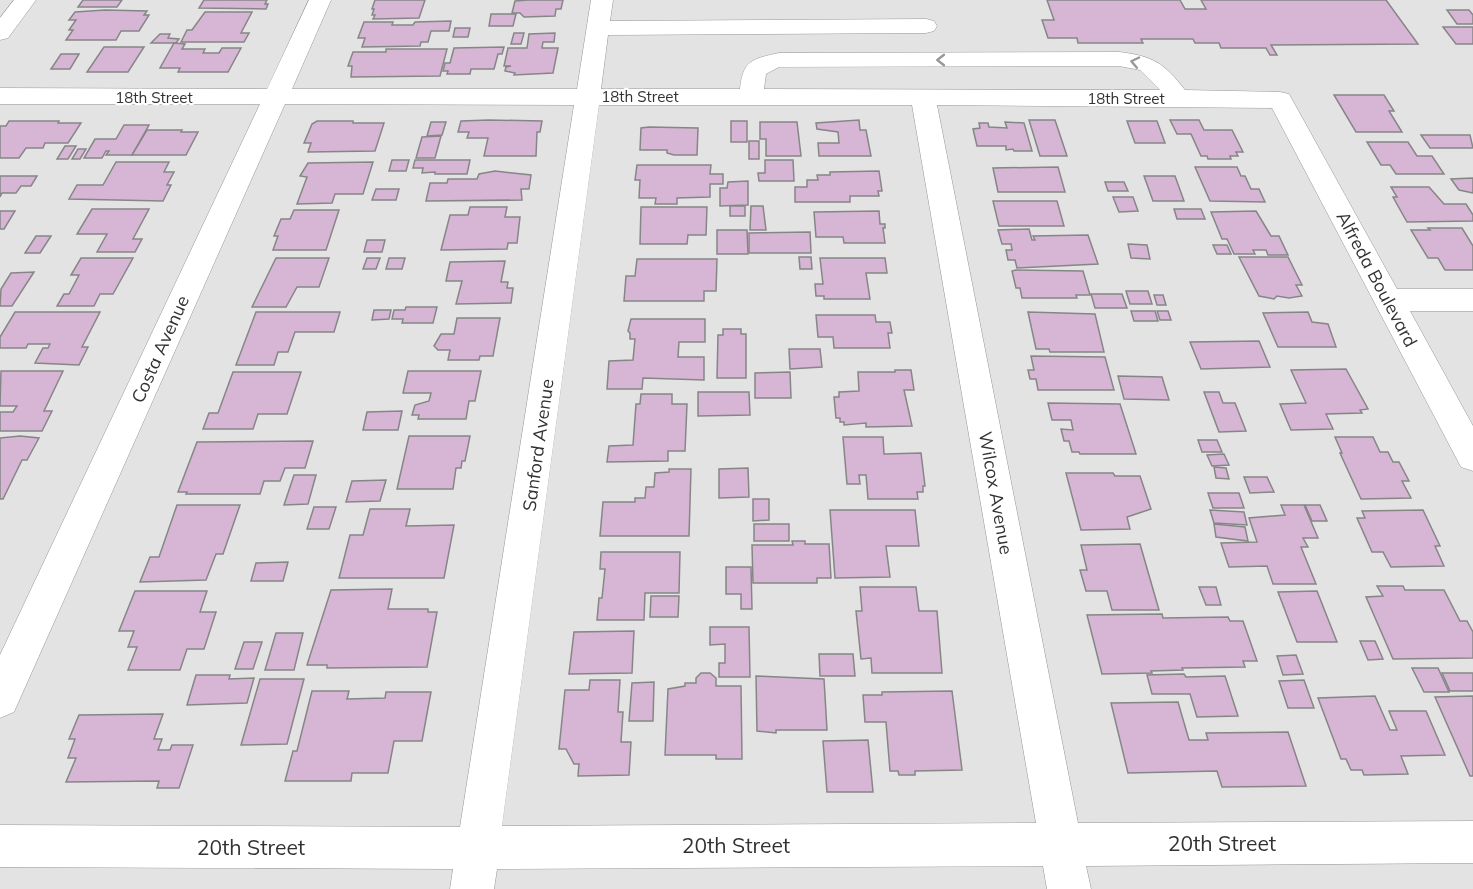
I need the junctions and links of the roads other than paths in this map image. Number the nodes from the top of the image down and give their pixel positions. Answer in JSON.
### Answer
{"nodes":[{"id":1,"x":25,"y":0,"type":"edge"},
{"id":2,"x":320,"y":0,"type":"edge"},
{"id":3,"x":601,"y":14,"type":"edge"},
{"id":4,"x":926,"y":26,"type":"dead end"},
{"id":5,"x":0,"y":33,"type":"edge"},
{"id":6,"x":0,"y":96,"type":"edge"},
{"id":7,"x":589,"y":96,"type":"junction"},
{"id":8,"x":275,"y":97,"type":"junction"},
{"id":9,"x":751,"y":97,"type":"junction"},
{"id":10,"x":923,"y":97,"type":"junction"},
{"id":11,"x":1178,"y":98,"type":"junction"},
{"id":12,"x":1280,"y":100,"type":"joint"},
{"id":13,"x":1388,"y":300,"type":"junction"},
{"id":14,"x":1473,"y":300,"type":"edge"},
{"id":15,"x":1473,"y":458,"type":"edge"},
{"id":16,"x":0,"y":698,"type":"edge"},
{"id":17,"x":1473,"y":842,"type":"edge"},
{"id":18,"x":1060,"y":843,"type":"junction"},
{"id":19,"x":0,"y":846,"type":"edge"},
{"id":20,"x":478,"y":848,"type":"junction"},
{"id":21,"x":472,"y":889,"type":"edge"},
{"id":22,"x":1069,"y":889,"type":"edge"}],
"edges":[{"from":1,"to":5,"type":"street"},
{"from":2,"to":8,"type":"street","name":"Costa Avenue"},
{"from":3,"to":4,"type":"street"},
{"from":3,"to":7,"type":"street","name":"Sanford Avenue"},
{"from":6,"to":8,"type":"street","name":"18th Street"},
{"from":7,"to":8,"type":"street","name":"18th Street"},
{"from":7,"to":9,"type":"street","name":"18th Street"},
{"from":7,"to":20,"type":"street","name":"Sanford Avenue"},
{"from":8,"to":16,"type":"street","name":"Costa Avenue"},
{"from":9,"to":10,"type":"street","name":"18th Street"},
{"from":11,"to":9,"type":"street","one_way":true},
{"from":10,"to":11,"type":"street","name":"18th Street"},
{"from":10,"to":18,"type":"street","name":"Wilcox Avenue"},
{"from":11,"to":12,"type":"street","name":"18th Street"},
{"from":12,"to":13,"type":"street","name":"Alfreda Boulevard"},
{"from":13,"to":14,"type":"street"},
{"from":13,"to":15,"type":"street","name":"Alfreda Boulevard"},
{"from":17,"to":18,"type":"street","name":"20th Street"},
{"from":18,"to":20,"type":"street","name":"20th Street"},
{"from":18,"to":22,"type":"street","name":"Wilcox Avenue"},
{"from":19,"to":20,"type":"street","name":"20th Street"},
{"from":20,"to":21,"type":"street","name":"Sanford Avenue"}]}
